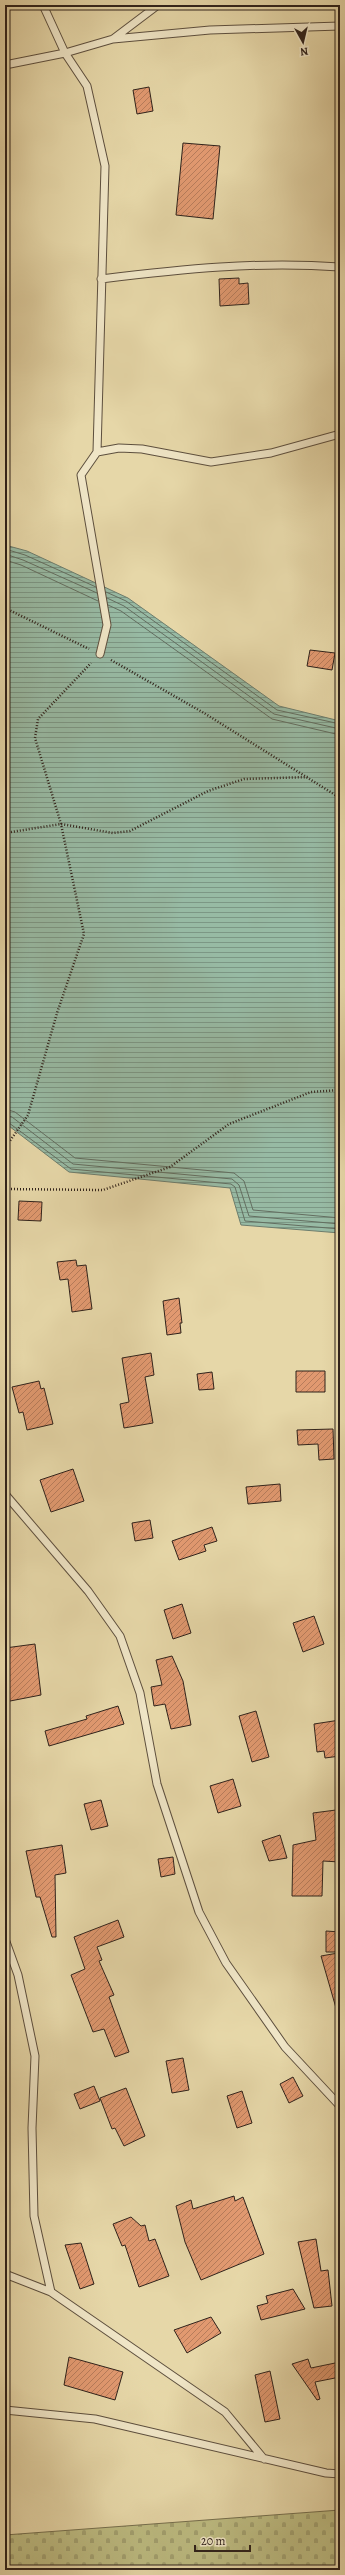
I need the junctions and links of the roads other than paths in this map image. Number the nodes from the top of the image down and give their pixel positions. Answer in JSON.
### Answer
{"nodes":[{"id":1,"x":43,"y":5,"type":"edge"},
{"id":2,"x":158,"y":5,"type":"edge"},
{"id":3,"x":340,"y":26,"type":"edge"},
{"id":4,"x":113,"y":39,"type":"junction"},
{"id":5,"x":65,"y":53,"type":"junction"},
{"id":6,"x":5,"y":65,"type":"edge"},
{"id":7,"x":340,"y":267,"type":"edge"},
{"id":8,"x":102,"y":279,"type":"junction"},
{"id":9,"x":340,"y":434,"type":"edge"},
{"id":10,"x":97,"y":452,"type":"junction"},
{"id":11,"x":100,"y":654,"type":"road end"},
{"id":12,"x":5,"y":1494,"type":"edge"},
{"id":13,"x":5,"y":1939,"type":"edge"},
{"id":14,"x":340,"y":2106,"type":"edge"},
{"id":15,"x":5,"y":2274,"type":"edge"},
{"id":16,"x":51,"y":2292,"type":"junction"},
{"id":17,"x":5,"y":2410,"type":"edge"},
{"id":18,"x":265,"y":2459,"type":"junction"},
{"id":19,"x":340,"y":2474,"type":"edge"}],
"edges":[{"from":1,"to":5,"type":"lane"},
{"from":2,"to":4,"type":"lane"},
{"from":3,"to":4,"type":"lane"},
{"from":4,"to":5,"type":"lane"},
{"from":5,"to":6,"type":"lane"},
{"from":5,"to":8,"type":"lane"},
{"from":7,"to":8,"type":"lane"},
{"from":8,"to":10,"type":"lane"},
{"from":9,"to":10,"type":"lane"},
{"from":10,"to":11,"type":"lane"},
{"from":12,"to":14,"type":"lane"},
{"from":13,"to":16,"type":"lane"},
{"from":15,"to":16,"type":"lane"},
{"from":16,"to":18,"type":"lane"},
{"from":17,"to":18,"type":"lane"},
{"from":18,"to":19,"type":"lane"}]}
